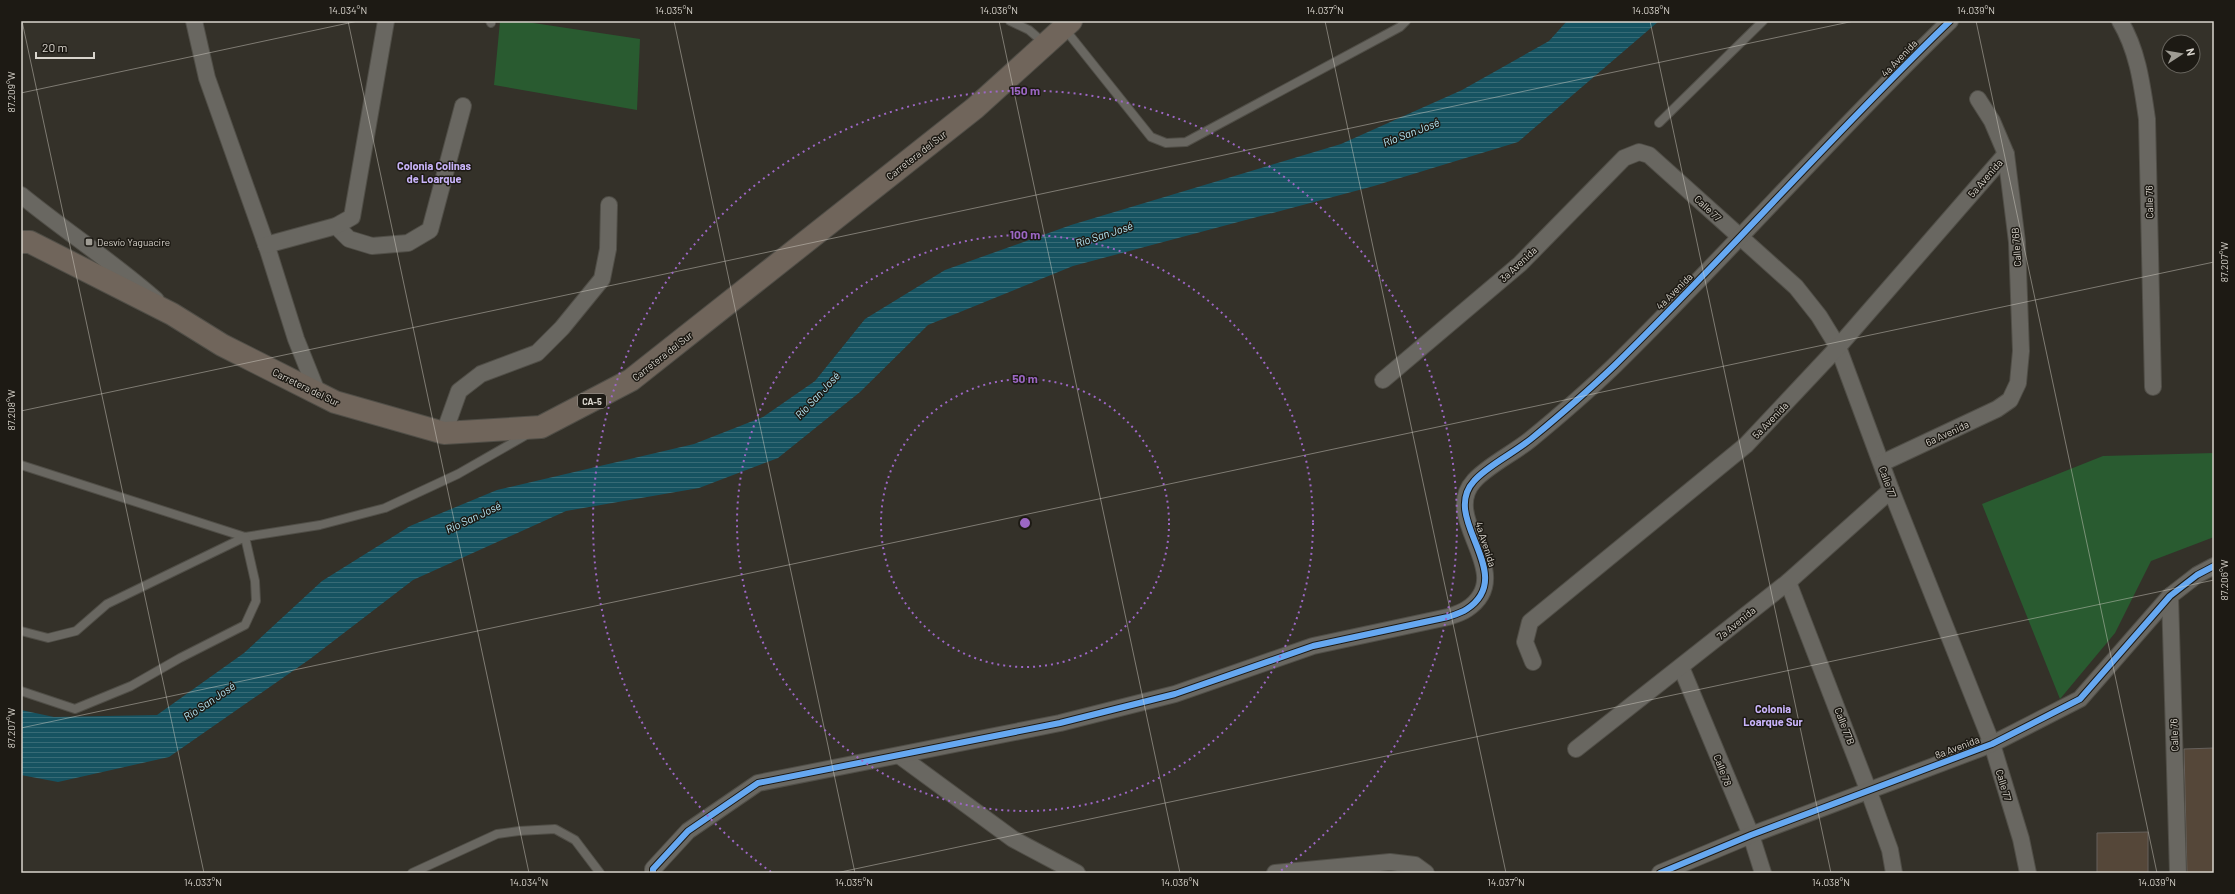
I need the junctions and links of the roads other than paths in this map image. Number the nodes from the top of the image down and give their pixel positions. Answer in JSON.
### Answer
{"nodes":[{"id":1,"x":194,"y":21,"type":"edge"},
{"id":2,"x":386,"y":21,"type":"edge"},
{"id":3,"x":1010,"y":21,"type":"edge"},
{"id":4,"x":1406,"y":21,"type":"edge"},
{"id":5,"x":1763,"y":21,"type":"edge"},
{"id":6,"x":1950,"y":21,"type":"edge"},
{"id":7,"x":2120,"y":21,"type":"edge"},
{"id":8,"x":1067,"y":24,"type":"edge"},
{"id":9,"x":1045,"y":44,"type":"junction"},
{"id":10,"x":1978,"y":99,"type":"dead end"},
{"id":11,"x":463,"y":106,"type":"dead end"},
{"id":12,"x":1659,"y":123,"type":"dead end"},
{"id":13,"x":2006,"y":154,"type":"junction"},
{"id":14,"x":1649,"y":155,"type":"joint"},
{"id":15,"x":21,"y":195,"type":"edge"},
{"id":16,"x":609,"y":205,"type":"dead end"},
{"id":17,"x":336,"y":226,"type":"junction"},
{"id":18,"x":1740,"y":238,"type":"junction"},
{"id":19,"x":25,"y":242,"type":"edge"},
{"id":20,"x":266,"y":245,"type":"junction"},
{"id":21,"x":172,"y":314,"type":"junction"},
{"id":22,"x":1838,"y":347,"type":"junction"},
{"id":23,"x":1383,"y":380,"type":"dead end"},
{"id":24,"x":2153,"y":387,"type":"dead end"},
{"id":25,"x":318,"y":394,"type":"junction"},
{"id":26,"x":2010,"y":400,"type":"joint"},
{"id":27,"x":541,"y":427,"type":"junction"},
{"id":28,"x":444,"y":433,"type":"junction"},
{"id":29,"x":1882,"y":464,"type":"junction"},
{"id":30,"x":21,"y":465,"type":"edge"},
{"id":31,"x":1890,"y":490,"type":"junction"},
{"id":32,"x":245,"y":537,"type":"junction"},
{"id":33,"x":2214,"y":566,"type":"edge"},
{"id":34,"x":1788,"y":582,"type":"junction"},
{"id":35,"x":2170,"y":596,"type":"junction"},
{"id":36,"x":21,"y":631,"type":"edge"},
{"id":37,"x":1533,"y":662,"type":"dead end"},
{"id":38,"x":1681,"y":667,"type":"junction"},
{"id":39,"x":21,"y":691,"type":"edge"},
{"id":40,"x":1992,"y":744,"type":"junction"},
{"id":41,"x":1576,"y":750,"type":"dead end"},
{"id":42,"x":900,"y":756,"type":"junction"},
{"id":43,"x":1869,"y":792,"type":"junction"},
{"id":44,"x":1752,"y":835,"type":"junction"},
{"id":45,"x":412,"y":873,"type":"edge"},
{"id":46,"x":600,"y":873,"type":"edge"},
{"id":47,"x":653,"y":873,"type":"edge"},
{"id":48,"x":1077,"y":873,"type":"edge"},
{"id":49,"x":1275,"y":873,"type":"edge"},
{"id":50,"x":1426,"y":873,"type":"edge"},
{"id":51,"x":1660,"y":873,"type":"edge"},
{"id":52,"x":1763,"y":873,"type":"edge"},
{"id":53,"x":1894,"y":873,"type":"edge"},
{"id":54,"x":2028,"y":873,"type":"edge"},
{"id":55,"x":2178,"y":873,"type":"edge"}],
"edges":[{"from":1,"to":20,"type":"street"},
{"from":2,"to":17,"type":"street"},
{"from":3,"to":9,"type":"lane"},
{"from":4,"to":8,"type":"lane"},
{"from":5,"to":12,"type":"lane"},
{"from":6,"to":18,"type":"street","name":"4a Avenida"},
{"from":7,"to":24,"type":"street","name":"Calle 76"},
{"from":8,"to":9,"type":"highway","name":"Carretera del Sur","number":"CA-5"},
{"from":9,"to":27,"type":"highway","name":"Carretera del Sur","number":"CA-5"},
{"from":10,"to":13,"type":"street","name":"Calle 76B"},
{"from":11,"to":17,"type":"street"},
{"from":13,"to":22,"type":"street","name":"5a Avenida"},
{"from":13,"to":26,"type":"street","name":"Calle 76B"},
{"from":14,"to":18,"type":"street","name":"Calle 77"},
{"from":14,"to":23,"type":"street","name":"3a Avenida"},
{"from":15,"to":21,"type":"street"},
{"from":16,"to":28,"type":"street"},
{"from":17,"to":20,"type":"street"},
{"from":18,"to":22,"type":"street","name":"Calle 77"},
{"from":18,"to":42,"type":"street","name":"4a Avenida"},
{"from":19,"to":21,"type":"highway","name":"Carretera del Sur","number":"CA-5"},
{"from":20,"to":25,"type":"street"},
{"from":21,"to":25,"type":"highway","name":"Carretera del Sur","number":"CA-5"},
{"from":22,"to":29,"type":"street","name":"Calle 77"},
{"from":22,"to":37,"type":"street","name":"5a Avenida"},
{"from":25,"to":28,"type":"highway","name":"Carretera del Sur","number":"CA-5"},
{"from":26,"to":29,"type":"street","name":"6a Avenida"},
{"from":27,"to":28,"type":"highway","name":"Carretera del Sur","number":"CA-5"},
{"from":27,"to":32,"type":"lane"},
{"from":29,"to":31,"type":"street","name":"Calle 77"},
{"from":30,"to":32,"type":"lane"},
{"from":31,"to":34,"type":"street","name":"7a Avenida"},
{"from":31,"to":40,"type":"street","name":"Calle 77"},
{"from":32,"to":36,"type":"lane"},
{"from":32,"to":39,"type":"lane"},
{"from":33,"to":35,"type":"street","name":"8a Avenida"},
{"from":34,"to":38,"type":"street","name":"7a Avenida"},
{"from":34,"to":43,"type":"street","name":"Calle 77B"},
{"from":35,"to":40,"type":"street","name":"8a Avenida"},
{"from":35,"to":55,"type":"street","name":"Calle 76"},
{"from":38,"to":41,"type":"street","name":"7a Avenida"},
{"from":38,"to":44,"type":"street","name":"Calle 78"},
{"from":40,"to":43,"type":"street","name":"8a Avenida"},
{"from":40,"to":54,"type":"street","name":"Calle 77"},
{"from":42,"to":47,"type":"street"},
{"from":42,"to":48,"type":"street"},
{"from":43,"to":44,"type":"street","name":"8a Avenida"},
{"from":43,"to":53,"type":"street","name":"Calle 77B"},
{"from":44,"to":51,"type":"street","name":"8a Avenida"},
{"from":44,"to":52,"type":"street","name":"Calle 78"},
{"from":45,"to":46,"type":"lane"},
{"from":49,"to":50,"type":"street"}]}
